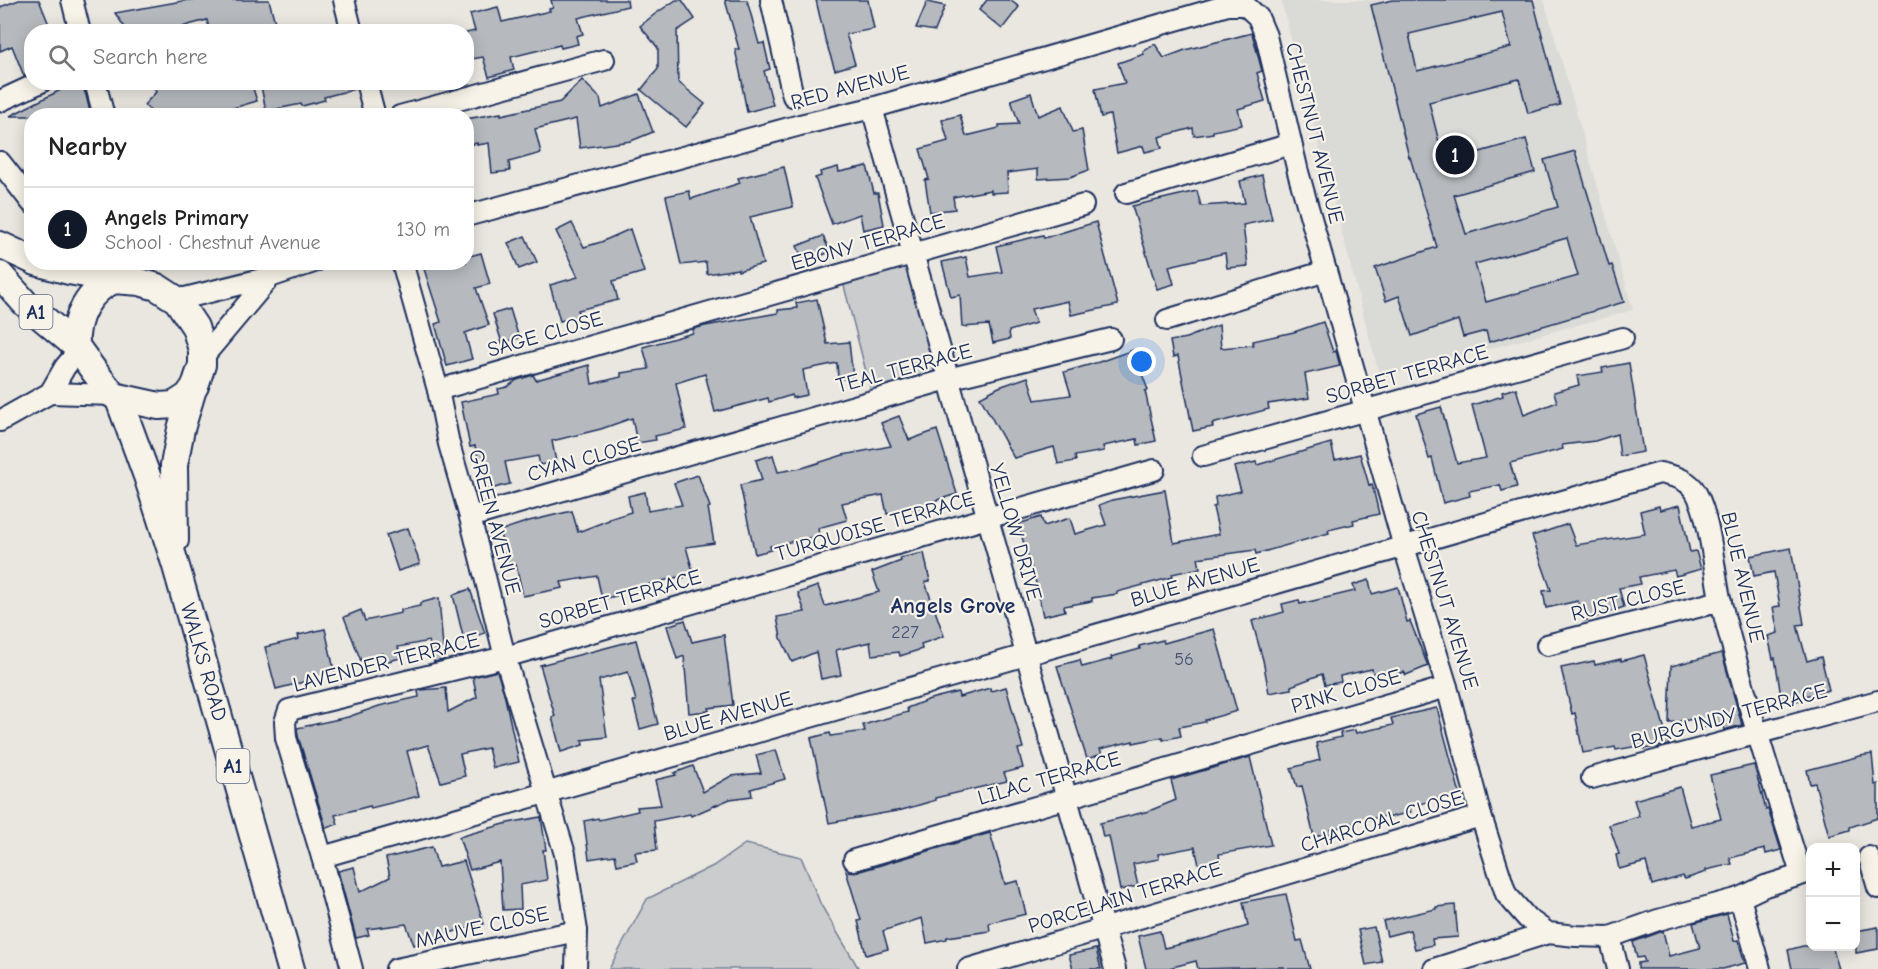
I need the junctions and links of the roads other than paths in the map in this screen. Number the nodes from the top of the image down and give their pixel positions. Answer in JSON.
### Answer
{"nodes":[{"id":1,"x":72,"y":0,"type":"edge"},
{"id":2,"x":344,"y":0,"type":"edge"},
{"id":3,"x":771,"y":0,"type":"edge"},
{"id":4,"x":1245,"y":6,"type":"joint"},
{"id":5,"x":78,"y":24,"type":"edge"},
{"id":6,"x":350,"y":24,"type":"edge"},
{"id":7,"x":604,"y":60,"type":"dead end"},
{"id":8,"x":24,"y":90,"type":"edge"},
{"id":9,"x":97,"y":90,"type":"edge"},
{"id":10,"x":368,"y":90,"type":"edge"},
{"id":11,"x":794,"y":96,"type":"dead end"},
{"id":12,"x":0,"y":101,"type":"edge"},
{"id":13,"x":102,"y":108,"type":"edge"},
{"id":14,"x":373,"y":108,"type":"edge"},
{"id":15,"x":429,"y":108,"type":"edge"},
{"id":16,"x":872,"y":108,"type":"junction"},
{"id":17,"x":1291,"y":144,"type":"junction"},
{"id":18,"x":0,"y":162,"type":"edge"},
{"id":19,"x":24,"y":193,"type":"edge"},
{"id":20,"x":1126,"y":193,"type":"dead end"},
{"id":21,"x":1083,"y":205,"type":"dead end"},
{"id":22,"x":474,"y":214,"type":"edge"},
{"id":23,"x":0,"y":244,"type":"edge"},
{"id":24,"x":914,"y":255,"type":"junction"},
{"id":25,"x":24,"y":256,"type":"edge"},
{"id":26,"x":65,"y":270,"type":"edge"},
{"id":27,"x":291,"y":270,"type":"edge"},
{"id":28,"x":404,"y":270,"type":"edge"},
{"id":29,"x":1326,"y":271,"type":"junction"},
{"id":30,"x":0,"y":275,"type":"edge"},
{"id":31,"x":270,"y":277,"type":"junction"},
{"id":32,"x":119,"y":280,"type":"junction"},
{"id":33,"x":177,"y":300,"type":"junction"},
{"id":34,"x":1167,"y":320,"type":"dead end"},
{"id":35,"x":666,"y":324,"type":"joint"},
{"id":36,"x":1623,"y":338,"type":"dead end"},
{"id":37,"x":1111,"y":339,"type":"dead end"},
{"id":38,"x":78,"y":348,"type":"junction"},
{"id":39,"x":202,"y":358,"type":"junction"},
{"id":40,"x":948,"y":379,"type":"junction"},
{"id":41,"x":438,"y":390,"type":"junction"},
{"id":42,"x":192,"y":392,"type":"junction"},
{"id":43,"x":50,"y":393,"type":"junction"},
{"id":44,"x":115,"y":396,"type":"junction"},
{"id":45,"x":1366,"y":411,"type":"junction"},
{"id":46,"x":0,"y":421,"type":"edge"},
{"id":47,"x":711,"y":447,"type":"joint"},
{"id":48,"x":1203,"y":456,"type":"dead end"},
{"id":49,"x":1154,"y":470,"type":"dead end"},
{"id":50,"x":470,"y":517,"type":"junction"},
{"id":51,"x":987,"y":519,"type":"junction"},
{"id":52,"x":1404,"y":547,"type":"junction"},
{"id":53,"x":175,"y":563,"type":"junction"},
{"id":54,"x":747,"y":588,"type":"joint"},
{"id":55,"x":1721,"y":601,"type":"junction"},
{"id":56,"x":1547,"y":645,"type":"dead end"},
{"id":57,"x":1026,"y":655,"type":"junction"},
{"id":58,"x":506,"y":657,"type":"junction"},
{"id":59,"x":1447,"y":687,"type":"junction"},
{"id":60,"x":1878,"y":701,"type":"edge"},
{"id":61,"x":1758,"y":733,"type":"junction"},
{"id":62,"x":1258,"y":742,"type":"joint"},
{"id":63,"x":1592,"y":778,"type":"dead end"},
{"id":64,"x":545,"y":793,"type":"junction"},
{"id":65,"x":1067,"y":798,"type":"junction"},
{"id":66,"x":1481,"y":816,"type":"junction"},
{"id":67,"x":322,"y":857,"type":"junction"},
{"id":68,"x":1868,"y":857,"type":"edge"},
{"id":69,"x":854,"y":860,"type":"dead end"},
{"id":70,"x":1296,"y":872,"type":"joint"},
{"id":71,"x":1806,"y":873,"type":"edge"},
{"id":72,"x":1878,"y":888,"type":"edge"},
{"id":73,"x":1740,"y":898,"type":"junction"},
{"id":74,"x":1104,"y":929,"type":"junction"},
{"id":75,"x":577,"y":931,"type":"junction"},
{"id":76,"x":1548,"y":933,"type":"junction"},
{"id":77,"x":1610,"y":937,"type":"junction"},
{"id":78,"x":291,"y":969,"type":"edge"},
{"id":79,"x":351,"y":969,"type":"edge"},
{"id":80,"x":396,"y":969,"type":"edge"},
{"id":81,"x":576,"y":969,"type":"edge"},
{"id":82,"x":968,"y":969,"type":"edge"},
{"id":83,"x":1115,"y":969,"type":"edge"},
{"id":84,"x":1434,"y":969,"type":"edge"},
{"id":85,"x":1618,"y":969,"type":"edge"},
{"id":86,"x":1760,"y":969,"type":"edge"}],
"edges":[{"from":1,"to":5,"type":"street"},
{"from":2,"to":6,"type":"street"},
{"from":3,"to":11,"type":"street"},
{"from":4,"to":16,"type":"street","name":"RED AVENUE"},
{"from":4,"to":17,"type":"street","name":"CHESTNUT AVENUE"},
{"from":7,"to":15,"type":"street"},
{"from":8,"to":12,"type":"street"},
{"from":9,"to":13,"type":"street"},
{"from":10,"to":14,"type":"street"},
{"from":16,"to":22,"type":"street","name":"RED AVENUE"},
{"from":16,"to":24,"type":"street","name":"YELLOW DRIVE"},
{"from":17,"to":20,"type":"street"},
{"from":17,"to":29,"type":"street","name":"CHESTNUT AVENUE"},
{"from":18,"to":19,"type":"street"},
{"from":21,"to":24,"type":"street","name":"EBONY TERRACE"},
{"from":23,"to":25,"type":"main road"},
{"from":24,"to":35,"type":"street","name":"EBONY TERRACE"},
{"from":24,"to":40,"type":"street","name":"YELLOW DRIVE"},
{"from":26,"to":32,"type":"main road","number":"A1"},
{"from":27,"to":31,"type":"street"},
{"from":28,"to":41,"type":"street","name":"GREEN AVENUE"},
{"from":29,"to":34,"type":"street"},
{"from":29,"to":45,"type":"street","name":"CHESTNUT AVENUE"},
{"from":30,"to":38,"type":"main road","number":"A1"},
{"from":31,"to":33,"type":"street"},
{"from":31,"to":39,"type":"street"},
{"from":32,"to":33,"type":"main road"},
{"from":32,"to":38,"type":"main road"},
{"from":33,"to":39,"type":"main road"},
{"from":35,"to":41,"type":"street","name":"SAGE CLOSE"},
{"from":36,"to":45,"type":"street","name":"SORBET TERRACE"},
{"from":37,"to":40,"type":"street","name":"TEAL TERRACE"},
{"from":38,"to":43,"type":"street"},
{"from":38,"to":44,"type":"main road"},
{"from":39,"to":42,"type":"main road"},
{"from":40,"to":47,"type":"street","name":"TEAL TERRACE"},
{"from":40,"to":51,"type":"street","name":"YELLOW DRIVE"},
{"from":41,"to":50,"type":"street","name":"GREEN AVENUE"},
{"from":42,"to":44,"type":"main road"},
{"from":42,"to":53,"type":"main road","name":"WALKS ROAD","number":"A1"},
{"from":43,"to":44,"type":"street"},
{"from":43,"to":46,"type":"street"},
{"from":44,"to":53,"type":"main road","name":"WALKS ROAD","number":"A1"},
{"from":45,"to":48,"type":"street","name":"SORBET TERRACE"},
{"from":45,"to":52,"type":"street","name":"CHESTNUT AVENUE"},
{"from":47,"to":50,"type":"street","name":"CYAN CLOSE"},
{"from":49,"to":51,"type":"street","name":"TURQUOISE TERRACE"},
{"from":50,"to":58,"type":"street","name":"GREEN AVENUE"},
{"from":51,"to":54,"type":"street","name":"TURQUOISE TERRACE"},
{"from":51,"to":57,"type":"street","name":"YELLOW DRIVE"},
{"from":52,"to":55,"type":"street","name":"BLUE AVENUE"},
{"from":52,"to":57,"type":"street","name":"BLUE AVENUE"},
{"from":52,"to":59,"type":"street","name":"CHESTNUT AVENUE"},
{"from":53,"to":78,"type":"main road","name":"WALKS ROAD","number":"A1"},
{"from":54,"to":58,"type":"street","name":"SORBET TERRACE"},
{"from":55,"to":56,"type":"street","name":"RUST CLOSE"},
{"from":55,"to":61,"type":"street","name":"BLUE AVENUE"},
{"from":57,"to":64,"type":"street","name":"BLUE AVENUE"},
{"from":57,"to":65,"type":"street","name":"YELLOW DRIVE"},
{"from":58,"to":64,"type":"street","name":"GREEN AVENUE"},
{"from":58,"to":67,"type":"street","name":"LAVENDER TERRACE"},
{"from":59,"to":62,"type":"street","name":"PINK CLOSE"},
{"from":59,"to":66,"type":"street","name":"CHESTNUT AVENUE"},
{"from":60,"to":61,"type":"street","name":"BURGUNDY TERRACE"},
{"from":61,"to":63,"type":"street","name":"BURGUNDY TERRACE"},
{"from":61,"to":71,"type":"street","name":"BLUE AVENUE"},
{"from":62,"to":65,"type":"street","name":"LILAC TERRACE"},
{"from":64,"to":67,"type":"street","name":"BLUE AVENUE"},
{"from":64,"to":75,"type":"street","name":"GREEN AVENUE"},
{"from":65,"to":69,"type":"street","name":"LILAC TERRACE"},
{"from":65,"to":74,"type":"street","name":"YELLOW DRIVE"},
{"from":66,"to":70,"type":"street","name":"CHARCOAL CLOSE"},
{"from":66,"to":76,"type":"street","name":"CHESTNUT AVENUE"},
{"from":67,"to":79,"type":"street"},
{"from":68,"to":72,"type":"street"},
{"from":70,"to":74,"type":"street","name":"PORCELAIN TERRACE"},
{"from":71,"to":73,"type":"street"},
{"from":73,"to":77,"type":"street"},
{"from":73,"to":86,"type":"street"},
{"from":74,"to":82,"type":"street","name":"PORCELAIN TERRACE"},
{"from":74,"to":83,"type":"street","name":"YELLOW DRIVE"},
{"from":75,"to":80,"type":"street","name":"MAUVE CLOSE"},
{"from":75,"to":81,"type":"street","name":"GREEN AVENUE"},
{"from":76,"to":77,"type":"street"},
{"from":76,"to":84,"type":"street"},
{"from":77,"to":85,"type":"street"}]}
